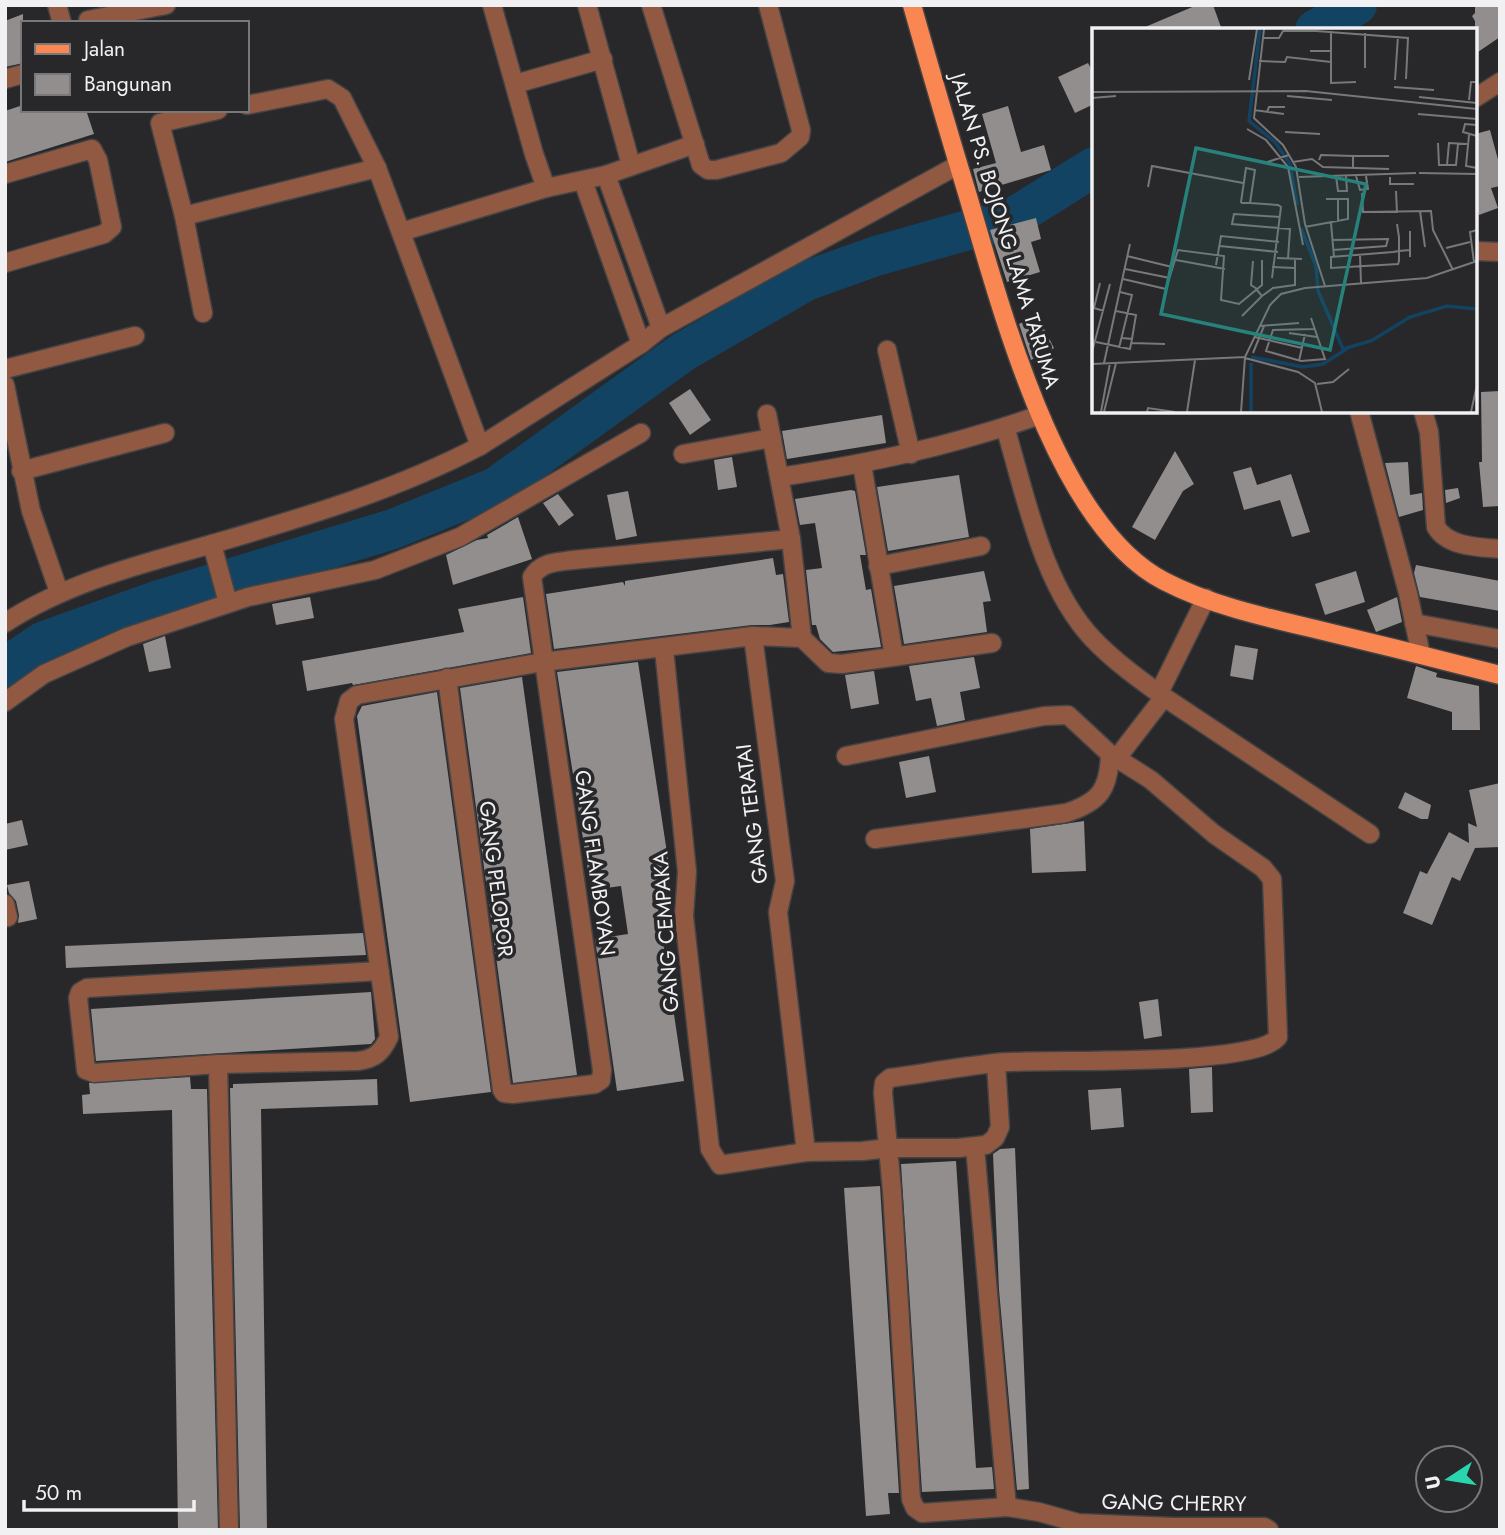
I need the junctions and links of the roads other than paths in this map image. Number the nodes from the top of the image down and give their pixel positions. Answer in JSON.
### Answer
{"nodes":[{"id":1,"x":166,"y":5,"type":"edge"},
{"id":2,"x":492,"y":5,"type":"edge"},
{"id":3,"x":587,"y":5,"type":"edge"},
{"id":4,"x":651,"y":5,"type":"edge"},
{"id":5,"x":768,"y":5,"type":"edge"},
{"id":6,"x":912,"y":5,"type":"edge"},
{"id":7,"x":88,"y":20,"type":"dead end"},
{"id":8,"x":603,"y":59,"type":"junction"},
{"id":9,"x":515,"y":84,"type":"junction"},
{"id":10,"x":1499,"y":85,"type":"edge"},
{"id":11,"x":1477,"y":97,"type":"edge"},
{"id":12,"x":248,"y":105,"type":"edge"},
{"id":13,"x":210,"y":112,"type":"edge"},
{"id":14,"x":695,"y":144,"type":"junction"},
{"id":15,"x":631,"y":165,"type":"junction"},
{"id":16,"x":958,"y":165,"type":"junction"},
{"id":17,"x":377,"y":168,"type":"junction"},
{"id":18,"x":5,"y":174,"type":"edge"},
{"id":19,"x":606,"y":175,"type":"junction"},
{"id":20,"x":583,"y":181,"type":"junction"},
{"id":21,"x":546,"y":188,"type":"junction"},
{"id":22,"x":184,"y":216,"type":"junction"},
{"id":23,"x":401,"y":232,"type":"junction"},
{"id":24,"x":1477,"y":251,"type":"edge"},
{"id":25,"x":1500,"y":252,"type":"edge"},
{"id":26,"x":5,"y":263,"type":"edge"},
{"id":27,"x":204,"y":313,"type":"dead end"},
{"id":28,"x":661,"y":328,"type":"junction"},
{"id":29,"x":135,"y":336,"type":"dead end"},
{"id":30,"x":641,"y":344,"type":"junction"},
{"id":31,"x":887,"y":350,"type":"dead end"},
{"id":32,"x":5,"y":369,"type":"edge"},
{"id":33,"x":5,"y":385,"type":"edge"},
{"id":34,"x":1360,"y":413,"type":"edge"},
{"id":35,"x":1424,"y":413,"type":"edge"},
{"id":36,"x":1432,"y":413,"type":"edge"},
{"id":37,"x":767,"y":414,"type":"dead end"},
{"id":38,"x":1040,"y":415,"type":"junction"},
{"id":39,"x":1005,"y":427,"type":"junction"},
{"id":40,"x":1429,"y":432,"type":"junction"},
{"id":41,"x":165,"y":433,"type":"dead end"},
{"id":42,"x":641,"y":433,"type":"dead end"},
{"id":43,"x":772,"y":438,"type":"junction"},
{"id":44,"x":480,"y":446,"type":"junction"},
{"id":45,"x":682,"y":454,"type":"dead end"},
{"id":46,"x":911,"y":454,"type":"junction"},
{"id":47,"x":862,"y":464,"type":"junction"},
{"id":48,"x":21,"y":471,"type":"junction"},
{"id":49,"x":780,"y":477,"type":"junction"},
{"id":50,"x":791,"y":539,"type":"junction"},
{"id":51,"x":212,"y":544,"type":"junction"},
{"id":52,"x":981,"y":546,"type":"dead end"},
{"id":53,"x":1500,"y":549,"type":"edge"},
{"id":54,"x":878,"y":566,"type":"junction"},
{"id":55,"x":60,"y":592,"type":"junction"},
{"id":56,"x":1206,"y":598,"type":"junction"},
{"id":57,"x":226,"y":599,"type":"junction"},
{"id":58,"x":5,"y":623,"type":"edge"},
{"id":59,"x":1414,"y":623,"type":"junction"},
{"id":60,"x":753,"y":636,"type":"junction"},
{"id":61,"x":802,"y":638,"type":"junction"},
{"id":62,"x":1500,"y":639,"type":"edge"},
{"id":63,"x":992,"y":643,"type":"dead end"},
{"id":64,"x":664,"y":649,"type":"junction"},
{"id":65,"x":1421,"y":655,"type":"junction"},
{"id":66,"x":894,"y":656,"type":"junction"},
{"id":67,"x":543,"y":662,"type":"junction"},
{"id":68,"x":1500,"y":675,"type":"edge"},
{"id":69,"x":447,"y":678,"type":"junction"},
{"id":70,"x":1161,"y":695,"type":"junction"},
{"id":71,"x":5,"y":702,"type":"edge"},
{"id":72,"x":1113,"y":756,"type":"junction"},
{"id":73,"x":846,"y":757,"type":"dead end"},
{"id":74,"x":1370,"y":834,"type":"dead end"},
{"id":75,"x":876,"y":839,"type":"dead end"},
{"id":76,"x":380,"y":971,"type":"junction"},
{"id":77,"x":996,"y":1063,"type":"junction"},
{"id":78,"x":218,"y":1064,"type":"junction"},
{"id":79,"x":500,"y":1086,"type":"joint"},
{"id":80,"x":888,"y":1147,"type":"junction"},
{"id":81,"x":975,"y":1147,"type":"junction"},
{"id":82,"x":806,"y":1152,"type":"junction"},
{"id":83,"x":1007,"y":1507,"type":"junction"},
{"id":84,"x":1078,"y":1526,"type":"edge"},
{"id":85,"x":1173,"y":1528,"type":"edge"},
{"id":86,"x":229,"y":1530,"type":"edge"},
{"id":87,"x":1269,"y":1530,"type":"edge"}],
"edges":[{"from":1,"to":7,"type":"street"},
{"from":2,"to":9,"type":"street"},
{"from":3,"to":8,"type":"street"},
{"from":4,"to":14,"type":"street"},
{"from":5,"to":14,"type":"street"},
{"from":6,"to":16,"type":"main road","name":"JALAN PS. BOJONG LAMA TARUMA"},
{"from":8,"to":9,"type":"street"},
{"from":8,"to":15,"type":"street"},
{"from":9,"to":21,"type":"street"},
{"from":10,"to":11,"type":"street"},
{"from":12,"to":17,"type":"street"},
{"from":13,"to":22,"type":"street"},
{"from":14,"to":15,"type":"street"},
{"from":15,"to":19,"type":"street"},
{"from":16,"to":28,"type":"street"},
{"from":16,"to":38,"type":"main road","name":"JALAN PS. BOJONG LAMA TARUMA"},
{"from":17,"to":22,"type":"street"},
{"from":17,"to":23,"type":"street"},
{"from":18,"to":26,"type":"street"},
{"from":19,"to":20,"type":"street"},
{"from":19,"to":28,"type":"street"},
{"from":20,"to":21,"type":"street"},
{"from":20,"to":30,"type":"street"},
{"from":21,"to":23,"type":"street"},
{"from":22,"to":27,"type":"street"},
{"from":23,"to":44,"type":"street"},
{"from":24,"to":25,"type":"street"},
{"from":28,"to":30,"type":"street"},
{"from":29,"to":32,"type":"street"},
{"from":30,"to":44,"type":"street"},
{"from":31,"to":46,"type":"street"},
{"from":33,"to":48,"type":"street"},
{"from":34,"to":59,"type":"street"},
{"from":35,"to":40,"type":"street"},
{"from":36,"to":40,"type":"street"},
{"from":37,"to":43,"type":"street"},
{"from":38,"to":39,"type":"street"},
{"from":38,"to":56,"type":"main road","name":"JALAN PS. BOJONG LAMA TARUMA"},
{"from":39,"to":46,"type":"street"},
{"from":39,"to":70,"type":"street"},
{"from":40,"to":53,"type":"street"},
{"from":41,"to":48,"type":"street"},
{"from":42,"to":57,"type":"street"},
{"from":43,"to":45,"type":"street"},
{"from":43,"to":49,"type":"street"},
{"from":44,"to":51,"type":"street"},
{"from":46,"to":47,"type":"street"},
{"from":47,"to":49,"type":"street"},
{"from":47,"to":54,"type":"street"},
{"from":48,"to":55,"type":"street"},
{"from":49,"to":50,"type":"street"},
{"from":50,"to":61,"type":"street"},
{"from":50,"to":67,"type":"street","name":"GANG FLAMBOYAN"},
{"from":51,"to":55,"type":"street"},
{"from":51,"to":57,"type":"street"},
{"from":52,"to":54,"type":"street"},
{"from":54,"to":66,"type":"street"},
{"from":55,"to":58,"type":"street"},
{"from":56,"to":65,"type":"main road","name":"JALAN PS. BOJONG LAMA TARUMA"},
{"from":56,"to":70,"type":"street"},
{"from":57,"to":71,"type":"street"},
{"from":59,"to":62,"type":"street"},
{"from":59,"to":65,"type":"street"},
{"from":60,"to":61,"type":"street"},
{"from":60,"to":64,"type":"street"},
{"from":60,"to":82,"type":"street","name":"GANG TERATAI"},
{"from":61,"to":66,"type":"street"},
{"from":63,"to":66,"type":"street"},
{"from":64,"to":67,"type":"street"},
{"from":64,"to":82,"type":"street","name":"GANG CEMPAKA"},
{"from":65,"to":68,"type":"main road","name":"JALAN PS. BOJONG LAMA TARUMA"},
{"from":67,"to":69,"type":"street"},
{"from":67,"to":79,"type":"street","name":"GANG FLAMBOYAN"},
{"from":69,"to":76,"type":"street"},
{"from":69,"to":79,"type":"street","name":"GANG PELOPOR"},
{"from":70,"to":72,"type":"street"},
{"from":70,"to":74,"type":"street"},
{"from":72,"to":73,"type":"street"},
{"from":72,"to":75,"type":"street"},
{"from":72,"to":77,"type":"street"},
{"from":76,"to":78,"type":"street"},
{"from":76,"to":78,"type":"street"},
{"from":77,"to":80,"type":"street"},
{"from":77,"to":81,"type":"street"},
{"from":78,"to":86,"type":"street"},
{"from":80,"to":81,"type":"street"},
{"from":80,"to":82,"type":"street"},
{"from":80,"to":83,"type":"street","name":"GANG CHERRY"},
{"from":81,"to":83,"type":"street"},
{"from":83,"to":84,"type":"street","name":"GANG CHERRY"},
{"from":84,"to":85,"type":"street","name":"GANG CHERRY"},
{"from":85,"to":87,"type":"street","name":"GANG CHERRY"}]}
